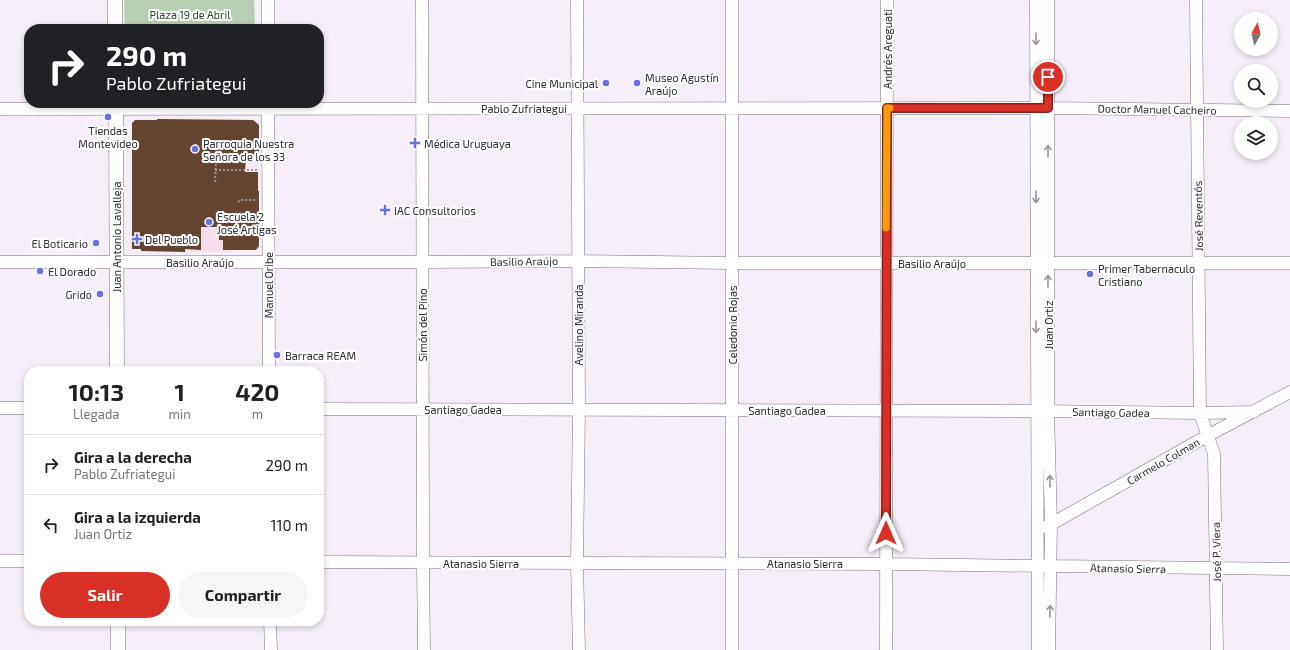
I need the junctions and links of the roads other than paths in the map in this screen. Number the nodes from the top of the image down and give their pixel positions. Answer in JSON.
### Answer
{"nodes":[{"id":1,"x":115,"y":0,"type":"edge"},
{"id":2,"x":268,"y":0,"type":"edge"},
{"id":3,"x":422,"y":0,"type":"edge"},
{"id":4,"x":577,"y":0,"type":"edge"},
{"id":5,"x":732,"y":0,"type":"edge"},
{"id":6,"x":887,"y":0,"type":"edge"},
{"id":7,"x":1036,"y":0,"type":"edge"},
{"id":8,"x":1048,"y":0,"type":"edge"},
{"id":9,"x":1196,"y":0,"type":"edge"},
{"id":10,"x":115,"y":24,"type":"edge"},
{"id":11,"x":268,"y":24,"type":"edge"},
{"id":12,"x":324,"y":107,"type":"edge"},
{"id":13,"x":39,"y":108,"type":"edge"},
{"id":14,"x":116,"y":108,"type":"edge"},
{"id":15,"x":268,"y":108,"type":"edge"},
{"id":16,"x":577,"y":108,"type":"junction"},
{"id":17,"x":732,"y":108,"type":"junction"},
{"id":18,"x":887,"y":108,"type":"junction"},
{"id":19,"x":1042,"y":108,"type":"junction"},
{"id":20,"x":0,"y":109,"type":"edge"},
{"id":21,"x":422,"y":109,"type":"junction"},
{"id":22,"x":1197,"y":110,"type":"junction"},
{"id":23,"x":1290,"y":111,"type":"edge"},
{"id":24,"x":578,"y":261,"type":"junction"},
{"id":25,"x":0,"y":262,"type":"edge"},
{"id":26,"x":116,"y":262,"type":"junction"},
{"id":27,"x":268,"y":262,"type":"junction"},
{"id":28,"x":422,"y":262,"type":"junction"},
{"id":29,"x":732,"y":263,"type":"junction"},
{"id":30,"x":886,"y":263,"type":"junction"},
{"id":31,"x":1036,"y":263,"type":"junction"},
{"id":32,"x":1290,"y":263,"type":"edge"},
{"id":33,"x":1048,"y":264,"type":"junction"},
{"id":34,"x":1199,"y":264,"type":"junction"},
{"id":35,"x":117,"y":366,"type":"edge"},
{"id":36,"x":268,"y":366,"type":"edge"},
{"id":37,"x":1290,"y":392,"type":"edge"},
{"id":38,"x":0,"y":408,"type":"edge"},
{"id":39,"x":24,"y":408,"type":"edge"},
{"id":40,"x":324,"y":409,"type":"edge"},
{"id":41,"x":422,"y":409,"type":"junction"},
{"id":42,"x":579,"y":409,"type":"junction"},
{"id":43,"x":732,"y":410,"type":"junction"},
{"id":44,"x":886,"y":411,"type":"junction"},
{"id":45,"x":1042,"y":411,"type":"junction"},
{"id":46,"x":1254,"y":412,"type":"junction"},
{"id":47,"x":1200,"y":413,"type":"junction"},
{"id":48,"x":1207,"y":436,"type":"junction"},
{"id":49,"x":1214,"y":454,"type":"joint"},
{"id":50,"x":1051,"y":525,"type":"junction"},
{"id":51,"x":1038,"y":531,"type":"junction"},
{"id":52,"x":0,"y":561,"type":"edge"},
{"id":53,"x":24,"y":561,"type":"edge"},
{"id":54,"x":324,"y":562,"type":"edge"},
{"id":55,"x":423,"y":562,"type":"junction"},
{"id":56,"x":577,"y":563,"type":"junction"},
{"id":57,"x":732,"y":563,"type":"junction"},
{"id":58,"x":886,"y":564,"type":"junction"},
{"id":59,"x":1037,"y":566,"type":"junction"},
{"id":60,"x":1050,"y":566,"type":"junction"},
{"id":61,"x":1216,"y":569,"type":"junction"},
{"id":62,"x":1290,"y":569,"type":"edge"},
{"id":63,"x":118,"y":626,"type":"edge"},
{"id":64,"x":270,"y":626,"type":"edge"},
{"id":65,"x":118,"y":650,"type":"edge"},
{"id":66,"x":271,"y":650,"type":"edge"},
{"id":67,"x":424,"y":650,"type":"edge"},
{"id":68,"x":578,"y":650,"type":"edge"},
{"id":69,"x":732,"y":650,"type":"edge"},
{"id":70,"x":886,"y":650,"type":"edge"},
{"id":71,"x":1038,"y":650,"type":"edge"},
{"id":72,"x":1049,"y":650,"type":"edge"},
{"id":73,"x":1217,"y":650,"type":"edge"}],
"edges":[{"from":1,"to":10,"type":"street"},
{"from":2,"to":11,"type":"street"},
{"from":3,"to":21,"type":"street","name":"Simón del Pino"},
{"from":4,"to":16,"type":"street","name":"Avelino Miranda"},
{"from":5,"to":17,"type":"street","name":"Celedonio Rojas"},
{"from":6,"to":18,"type":"street","name":"Andrés Areguati"},
{"from":7,"to":19,"type":"street","name":"Juan Ortiz","one_way":true},
{"from":8,"to":19,"type":"street","name":"Juan Ortiz"},
{"from":9,"to":22,"type":"street","name":"José Reventós"},
{"from":12,"to":21,"type":"street","name":"Pablo Zufriategui"},
{"from":13,"to":20,"type":"street","name":"Pablo Zufriategui"},
{"from":14,"to":26,"type":"street","name":"Juan Antonio Lavalleja"},
{"from":15,"to":27,"type":"street","name":"Manuel Oribe"},
{"from":16,"to":17,"type":"street","name":"Pablo Zufriategui"},
{"from":16,"to":21,"type":"street","name":"Pablo Zufriategui"},
{"from":16,"to":24,"type":"street","name":"Avelino Miranda"},
{"from":17,"to":18,"type":"street","name":"Pablo Zufriategui"},
{"from":17,"to":29,"type":"street","name":"Celedonio Rojas"},
{"from":18,"to":19,"type":"street","name":"Pablo Zufriategui"},
{"from":18,"to":30,"type":"street","name":"Andrés Areguati"},
{"from":19,"to":22,"type":"street","name":"Doctor Manuel Cacheiro"},
{"from":19,"to":31,"type":"street","name":"Juan Ortiz","one_way":true},
{"from":33,"to":19,"type":"street","name":"Juan Ortiz","one_way":true},
{"from":21,"to":28,"type":"street","name":"Simón del Pino"},
{"from":22,"to":23,"type":"street","name":"Doctor Manuel Cacheiro"},
{"from":22,"to":34,"type":"street","name":"José Reventós"},
{"from":24,"to":28,"type":"street","name":"Basilio Araújo"},
{"from":24,"to":29,"type":"street","name":"Basilio Araújo"},
{"from":24,"to":42,"type":"street","name":"Avelino Miranda"},
{"from":25,"to":26,"type":"street","name":"Basilio Araújo"},
{"from":26,"to":27,"type":"street","name":"Basilio Araújo"},
{"from":26,"to":35,"type":"street","name":"Juan Antonio Lavalleja"},
{"from":27,"to":28,"type":"street","name":"Basilio Araújo"},
{"from":27,"to":36,"type":"street","name":"Manuel Oribe"},
{"from":28,"to":41,"type":"street","name":"Simón del Pino"},
{"from":29,"to":30,"type":"street","name":"Basilio Araújo"},
{"from":29,"to":43,"type":"street","name":"Celedonio Rojas"},
{"from":30,"to":31,"type":"street","name":"Basilio Araújo"},
{"from":30,"to":44,"type":"street","name":"Andrés Areguati"},
{"from":31,"to":33,"type":"street","name":"Basilio Araújo"},
{"from":31,"to":45,"type":"street","name":"Juan Ortiz","one_way":true},
{"from":32,"to":34,"type":"street","name":"Basilio Araújo"},
{"from":33,"to":34,"type":"street","name":"Basilio Araújo"},
{"from":45,"to":33,"type":"street","name":"Juan Ortiz","one_way":true},
{"from":34,"to":47,"type":"street","name":"José Reventós"},
{"from":37,"to":46,"type":"street","name":"Carmelo Colman"},
{"from":38,"to":39,"type":"street"},
{"from":40,"to":41,"type":"street","name":"Santiago Gadea"},
{"from":41,"to":42,"type":"street","name":"Santiago Gadea"},
{"from":41,"to":55,"type":"street","name":"Simón del Pino"},
{"from":42,"to":43,"type":"street","name":"Santiago Gadea"},
{"from":42,"to":56,"type":"street","name":"Avelino Miranda"},
{"from":43,"to":44,"type":"street","name":"Santiago Gadea"},
{"from":43,"to":57,"type":"street","name":"Celedonio Rojas"},
{"from":44,"to":45,"type":"street","name":"Santiago Gadea"},
{"from":44,"to":58,"type":"street","name":"Andrés Areguati"},
{"from":45,"to":47,"type":"street","name":"Santiago Gadea"},
{"from":50,"to":45,"type":"street","name":"Juan Ortiz","one_way":true},
{"from":45,"to":51,"type":"street","name":"Juan Ortiz"},
{"from":46,"to":47,"type":"street","name":"Santiago Gadea"},
{"from":46,"to":48,"type":"street","name":"Carmelo Colman"},
{"from":47,"to":48,"type":"street","name":"José Reventós"},
{"from":48,"to":49,"type":"street","name":"José Reventós"},
{"from":48,"to":50,"type":"street","name":"Carmelo Colman"},
{"from":49,"to":61,"type":"street","name":"José P. Viera"},
{"from":50,"to":51,"type":"street","name":"Carmelo Colman"},
{"from":50,"to":60,"type":"street","name":"Juan Ortiz"},
{"from":51,"to":59,"type":"street","name":"Juan Ortiz"},
{"from":52,"to":53,"type":"street"},
{"from":54,"to":55,"type":"street","name":"Atanasio Sierra"},
{"from":55,"to":56,"type":"street","name":"Atanasio Sierra"},
{"from":55,"to":67,"type":"street","name":"Simón del Pino"},
{"from":56,"to":57,"type":"street","name":"Atanasio Sierra"},
{"from":56,"to":68,"type":"street","name":"Avelino Miranda"},
{"from":57,"to":58,"type":"street","name":"Atanasio Sierra"},
{"from":57,"to":69,"type":"street","name":"Celedonio Rojas"},
{"from":58,"to":59,"type":"street","name":"Atanasio Sierra"},
{"from":58,"to":70,"type":"street","name":"Andrés Areguati"},
{"from":59,"to":60,"type":"street","name":"Atanasio Sierra"},
{"from":59,"to":71,"type":"street","name":"Juan Ortiz"},
{"from":60,"to":61,"type":"street","name":"Atanasio Sierra"},
{"from":72,"to":60,"type":"street","name":"Juan Ortiz","one_way":true},
{"from":61,"to":62,"type":"street","name":"Atanasio Sierra"},
{"from":61,"to":73,"type":"street","name":"José P. Viera"},
{"from":63,"to":65,"type":"street"},
{"from":64,"to":66,"type":"street"}]}
